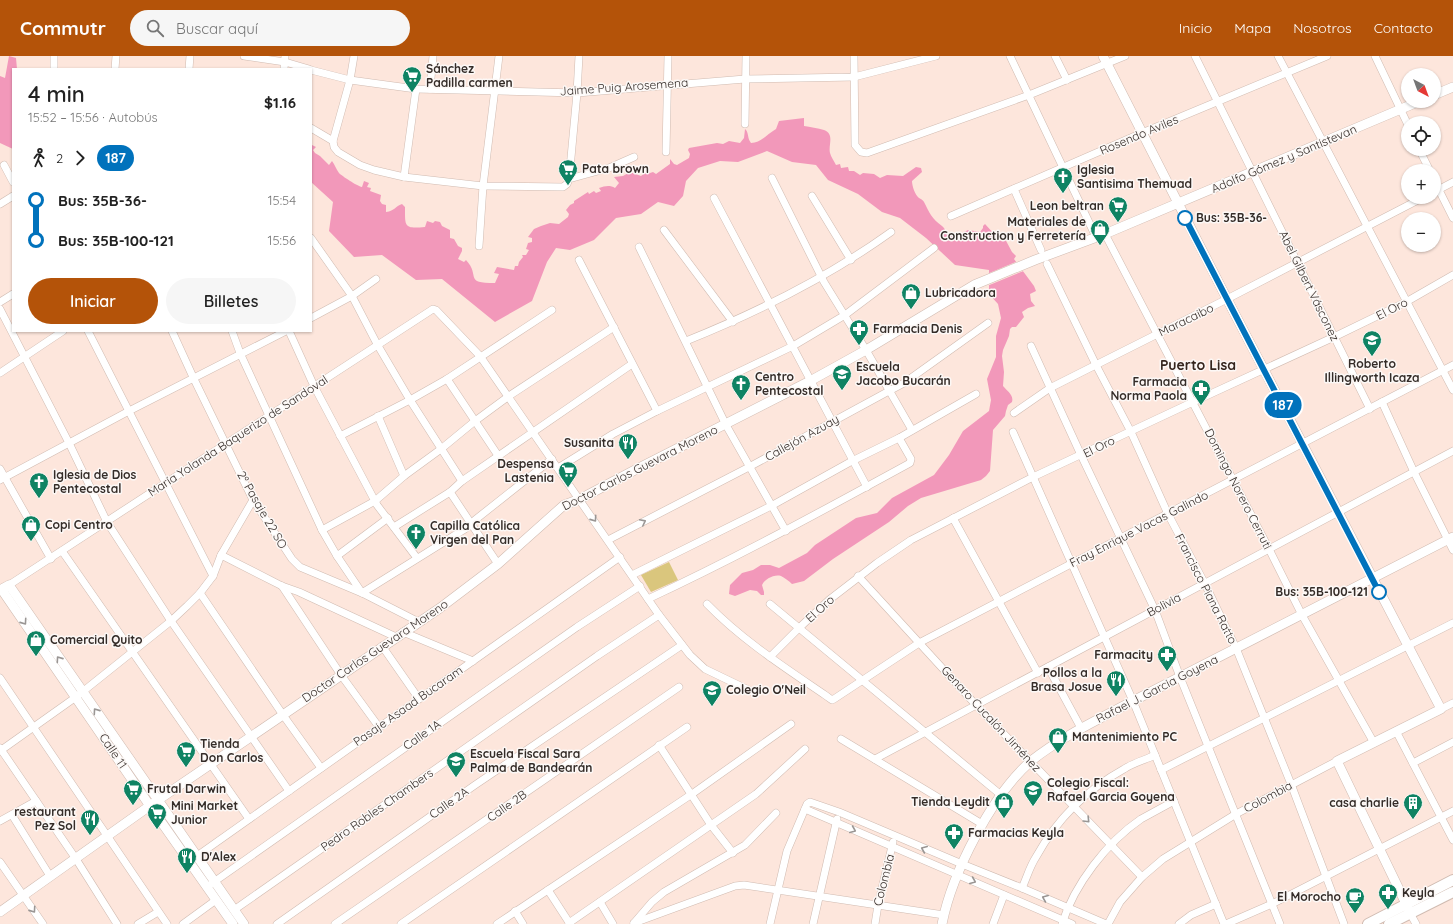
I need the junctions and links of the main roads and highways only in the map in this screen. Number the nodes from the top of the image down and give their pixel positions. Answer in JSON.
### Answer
{"nodes":[{"id":1,"x":1453,"y":880,"type":"edge"},
{"id":2,"x":1453,"y":892,"type":"edge"},
{"id":3,"x":1408,"y":909,"type":"junction"},
{"id":4,"x":1368,"y":924,"type":"edge"},
{"id":5,"x":1389,"y":924,"type":"edge"}],
"edges":[{"from":1,"to":3,"type":"main road"},
{"from":2,"to":3,"type":"main road"},
{"from":3,"to":4,"type":"main road"},
{"from":3,"to":5,"type":"main road"}]}
